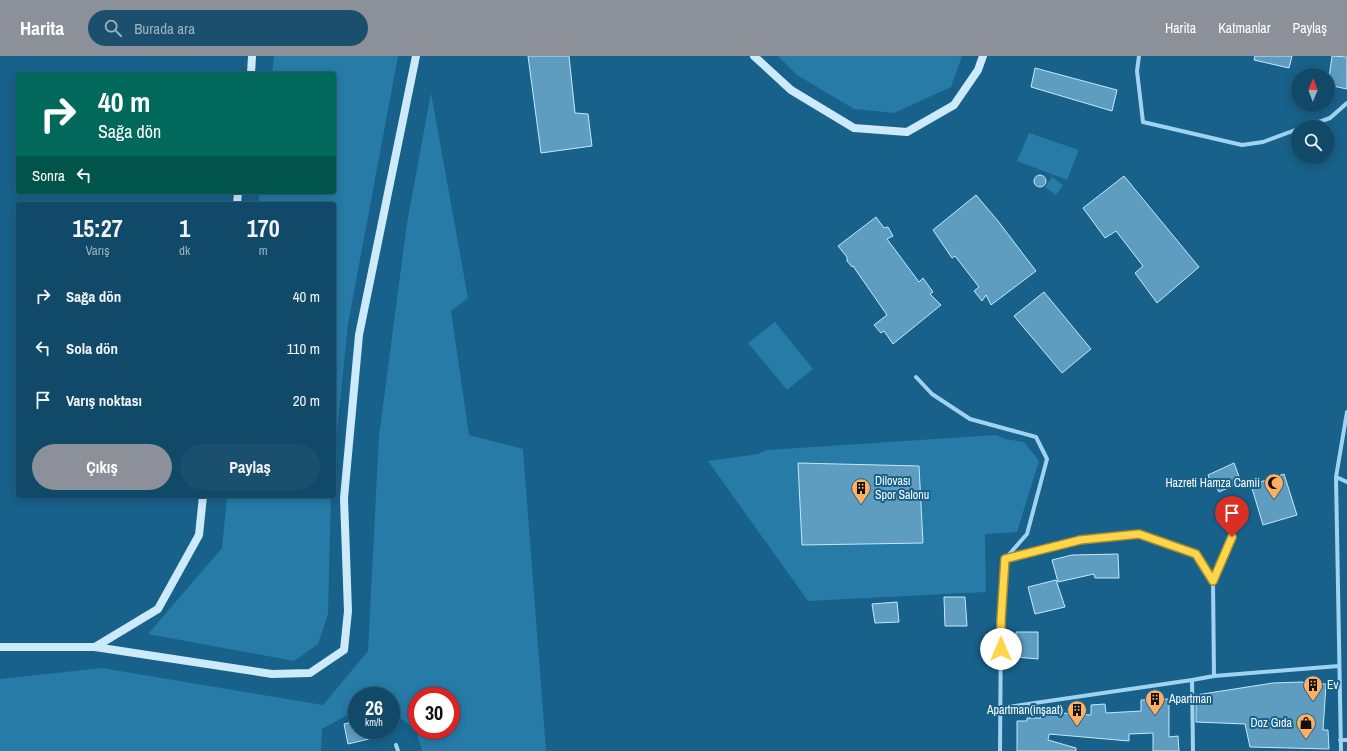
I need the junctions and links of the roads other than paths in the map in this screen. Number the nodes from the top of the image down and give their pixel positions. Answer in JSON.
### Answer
{"nodes":[{"id":1,"x":252,"y":56,"type":"edge"},
{"id":2,"x":416,"y":56,"type":"edge"},
{"id":3,"x":754,"y":56,"type":"edge"},
{"id":4,"x":983,"y":56,"type":"edge"},
{"id":5,"x":1139,"y":56,"type":"edge"},
{"id":6,"x":250,"y":72,"type":"edge"},
{"id":7,"x":1347,"y":103,"type":"edge"},
{"id":8,"x":1324,"y":120,"type":"edge"},
{"id":9,"x":1291,"y":132,"type":"edge"},
{"id":10,"x":916,"y":377,"type":"dead end"},
{"id":11,"x":1347,"y":412,"type":"edge"},
{"id":12,"x":1336,"y":477,"type":"junction"},
{"id":13,"x":1347,"y":482,"type":"edge"},
{"id":14,"x":203,"y":498,"type":"edge"},
{"id":15,"x":1232,"y":537,"type":"dead end"},
{"id":16,"x":1005,"y":559,"type":"junction"},
{"id":17,"x":1213,"y":581,"type":"junction"},
{"id":18,"x":95,"y":647,"type":"junction"},
{"id":19,"x":0,"y":648,"type":"edge"},
{"id":20,"x":1339,"y":666,"type":"junction"},
{"id":21,"x":1214,"y":676,"type":"junction"},
{"id":22,"x":1192,"y":680,"type":"junction"},
{"id":23,"x":1001,"y":708,"type":"junction"},
{"id":24,"x":1340,"y":740,"type":"junction"},
{"id":25,"x":1347,"y":740,"type":"edge"},
{"id":26,"x":396,"y":745,"type":"dead end"},
{"id":27,"x":398,"y":751,"type":"edge"},
{"id":28,"x":1000,"y":751,"type":"edge"},
{"id":29,"x":1193,"y":751,"type":"edge"},
{"id":30,"x":1341,"y":751,"type":"edge"}],
"edges":[{"from":1,"to":6,"type":"street"},
{"from":2,"to":18,"type":"street"},
{"from":3,"to":4,"type":"street"},
{"from":5,"to":9,"type":"street"},
{"from":7,"to":8,"type":"street"},
{"from":10,"to":16,"type":"street"},
{"from":11,"to":12,"type":"street"},
{"from":12,"to":13,"type":"street"},
{"from":12,"to":20,"type":"street"},
{"from":14,"to":18,"type":"street"},
{"from":15,"to":17,"type":"street"},
{"from":16,"to":17,"type":"street"},
{"from":16,"to":23,"type":"street"},
{"from":17,"to":21,"type":"street"},
{"from":18,"to":19,"type":"street"},
{"from":20,"to":21,"type":"street"},
{"from":20,"to":24,"type":"street"},
{"from":21,"to":22,"type":"street"},
{"from":22,"to":23,"type":"street"},
{"from":22,"to":29,"type":"street"},
{"from":23,"to":28,"type":"street"},
{"from":24,"to":25,"type":"street"},
{"from":24,"to":30,"type":"street"},
{"from":26,"to":27,"type":"street"}]}
